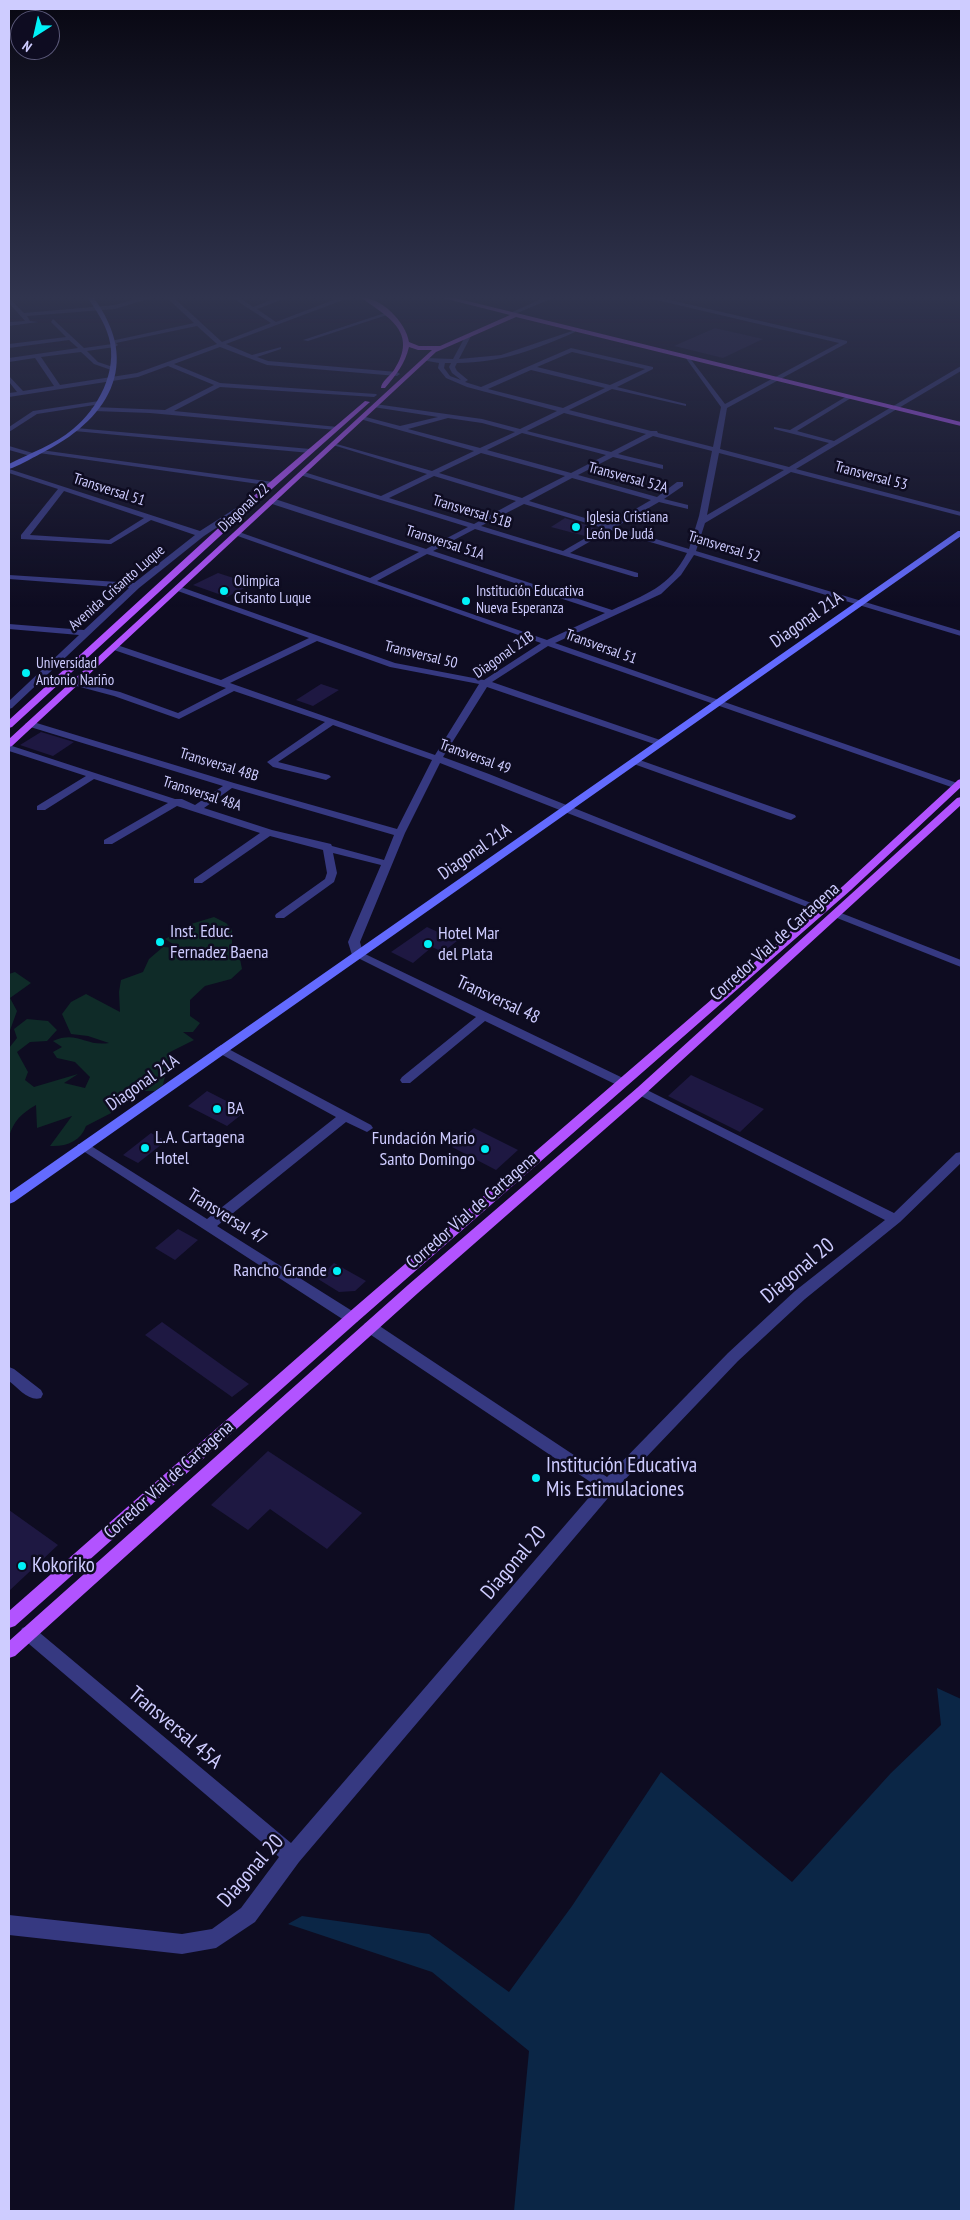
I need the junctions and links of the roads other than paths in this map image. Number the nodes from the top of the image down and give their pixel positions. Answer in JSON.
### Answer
{"nodes":[{"id":1,"x":100,"y":401,"type":"edge"},
{"id":2,"x":188,"y":401,"type":"edge"},
{"id":3,"x":368,"y":401,"type":"edge"},
{"id":4,"x":381,"y":401,"type":"edge"},
{"id":5,"x":534,"y":401,"type":"edge"},
{"id":6,"x":583,"y":401,"type":"edge"},
{"id":7,"x":666,"y":401,"type":"edge"},
{"id":8,"x":719,"y":401,"type":"edge"},
{"id":9,"x":736,"y":401,"type":"edge"},
{"id":10,"x":843,"y":401,"type":"edge"},
{"id":11,"x":867,"y":401,"type":"edge"},
{"id":12,"x":872,"y":401,"type":"edge"},
{"id":13,"x":908,"y":401,"type":"edge"},
{"id":14,"x":684,"y":405,"type":"dead end"},
{"id":15,"x":97,"y":406,"type":"junction"},
{"id":16,"x":375,"y":406,"type":"junction"},
{"id":17,"x":724,"y":407,"type":"junction"},
{"id":18,"x":898,"y":407,"type":"junction"},
{"id":19,"x":566,"y":409,"type":"junction"},
{"id":20,"x":166,"y":412,"type":"junction"},
{"id":21,"x":452,"y":415,"type":"junction"},
{"id":22,"x":362,"y":418,"type":"junction"},
{"id":23,"x":961,"y":422,"type":"edge"},
{"id":24,"x":336,"y":428,"type":"junction"},
{"id":25,"x":400,"y":428,"type":"junction"},
{"id":26,"x":776,"y":428,"type":"dead end"},
{"id":27,"x":9,"y":430,"type":"edge"},
{"id":28,"x":76,"y":430,"type":"junction"},
{"id":29,"x":521,"y":430,"type":"junction"},
{"id":30,"x":655,"y":432,"type":"junction"},
{"id":31,"x":791,"y":432,"type":"junction"},
{"id":32,"x":835,"y":443,"type":"junction"},
{"id":33,"x":335,"y":444,"type":"junction"},
{"id":34,"x":9,"y":448,"type":"edge"},
{"id":35,"x":715,"y":448,"type":"junction"},
{"id":36,"x":479,"y":450,"type":"junction"},
{"id":37,"x":310,"y":451,"type":"junction"},
{"id":38,"x":37,"y":453,"type":"junction"},
{"id":39,"x":611,"y":454,"type":"junction"},
{"id":40,"x":660,"y":467,"type":"dead end"},
{"id":41,"x":9,"y":469,"type":"edge"},
{"id":42,"x":792,"y":469,"type":"junction"},
{"id":43,"x":432,"y":473,"type":"junction"},
{"id":44,"x":301,"y":474,"type":"junction"},
{"id":45,"x":570,"y":476,"type":"junction"},
{"id":46,"x":272,"y":484,"type":"junction"},
{"id":47,"x":680,"y":484,"type":"dead end"},
{"id":48,"x":62,"y":488,"type":"junction"},
{"id":49,"x":381,"y":499,"type":"junction"},
{"id":50,"x":657,"y":500,"type":"junction"},
{"id":51,"x":272,"y":501,"type":"junction"},
{"id":52,"x":523,"y":501,"type":"junction"},
{"id":53,"x":252,"y":502,"type":"junction"},
{"id":54,"x":685,"y":507,"type":"dead end"},
{"id":55,"x":961,"y":514,"type":"edge"},
{"id":56,"x":150,"y":517,"type":"junction"},
{"id":57,"x":701,"y":522,"type":"junction"},
{"id":58,"x":474,"y":526,"type":"junction"},
{"id":59,"x":609,"y":527,"type":"junction"},
{"id":60,"x":961,"y":533,"type":"edge"},
{"id":61,"x":201,"y":534,"type":"junction"},
{"id":62,"x":236,"y":534,"type":"junction"},
{"id":63,"x":426,"y":551,"type":"junction"},
{"id":64,"x":692,"y":552,"type":"junction"},
{"id":65,"x":564,"y":553,"type":"junction"},
{"id":66,"x":635,"y":576,"type":"dead end"},
{"id":67,"x":9,"y":577,"type":"edge"},
{"id":68,"x":370,"y":581,"type":"junction"},
{"id":69,"x":136,"y":586,"type":"junction"},
{"id":70,"x":178,"y":588,"type":"junction"},
{"id":71,"x":862,"y":604,"type":"junction"},
{"id":72,"x":610,"y":612,"type":"junction"},
{"id":73,"x":9,"y":626,"type":"edge"},
{"id":74,"x":86,"y":632,"type":"junction"},
{"id":75,"x":961,"y":634,"type":"edge"},
{"id":76,"x":315,"y":638,"type":"junction"},
{"id":77,"x":547,"y":643,"type":"junction"},
{"id":78,"x":114,"y":647,"type":"junction"},
{"id":79,"x":485,"y":683,"type":"junction"},
{"id":80,"x":73,"y":684,"type":"junction"},
{"id":81,"x":221,"y":684,"type":"junction"},
{"id":82,"x":232,"y":688,"type":"junction"},
{"id":83,"x":716,"y":703,"type":"junction"},
{"id":84,"x":9,"y":706,"type":"edge"},
{"id":85,"x":332,"y":721,"type":"junction"},
{"id":86,"x":30,"y":724,"type":"junction"},
{"id":87,"x":9,"y":725,"type":"edge"},
{"id":88,"x":660,"y":743,"type":"junction"},
{"id":89,"x":9,"y":744,"type":"edge"},
{"id":90,"x":9,"y":748,"type":"edge"},
{"id":91,"x":437,"y":759,"type":"junction"},
{"id":92,"x":634,"y":761,"type":"junction"},
{"id":93,"x":94,"y":775,"type":"junction"},
{"id":94,"x":326,"y":777,"type":"dead end"},
{"id":95,"x":959,"y":784,"type":"edge"},
{"id":96,"x":231,"y":785,"type":"junction"},
{"id":97,"x":961,"y":800,"type":"edge"},
{"id":98,"x":178,"y":802,"type":"junction"},
{"id":99,"x":41,"y":808,"type":"dead end"},
{"id":100,"x":198,"y":808,"type":"junction"},
{"id":101,"x":568,"y":808,"type":"junction"},
{"id":102,"x":792,"y":817,"type":"dead end"},
{"id":103,"x":268,"y":832,"type":"junction"},
{"id":104,"x":400,"y":833,"type":"junction"},
{"id":105,"x":108,"y":842,"type":"dead end"},
{"id":106,"x":327,"y":846,"type":"junction"},
{"id":107,"x":388,"y":864,"type":"junction"},
{"id":108,"x":198,"y":881,"type":"dead end"},
{"id":109,"x":822,"y":908,"type":"junction"},
{"id":110,"x":836,"y":914,"type":"junction"},
{"id":111,"x":280,"y":916,"type":"dead end"},
{"id":112,"x":358,"y":955,"type":"junction"},
{"id":113,"x":961,"y":964,"type":"edge"},
{"id":114,"x":485,"y":1015,"type":"junction"},
{"id":115,"x":221,"y":1049,"type":"junction"},
{"id":116,"x":406,"y":1080,"type":"dead end"},
{"id":117,"x":621,"y":1082,"type":"junction"},
{"id":118,"x":641,"y":1091,"type":"junction"},
{"id":119,"x":344,"y":1117,"type":"junction"},
{"id":120,"x":367,"y":1128,"type":"dead end"},
{"id":121,"x":83,"y":1147,"type":"junction"},
{"id":122,"x":961,"y":1156,"type":"edge"},
{"id":123,"x":9,"y":1199,"type":"edge"},
{"id":124,"x":895,"y":1219,"type":"junction"},
{"id":125,"x":207,"y":1226,"type":"junction"},
{"id":126,"x":352,"y":1318,"type":"junction"},
{"id":127,"x":370,"y":1327,"type":"junction"},
{"id":128,"x":9,"y":1373,"type":"edge"},
{"id":129,"x":36,"y":1394,"type":"dead end"},
{"id":130,"x":608,"y":1486,"type":"junction"},
{"id":131,"x":11,"y":1617,"type":"edge"},
{"id":132,"x":28,"y":1633,"type":"junction"},
{"id":133,"x":9,"y":1651,"type":"edge"},
{"id":134,"x":292,"y":1856,"type":"junction"},
{"id":135,"x":9,"y":1925,"type":"edge"}],
"edges":[{"from":1,"to":15,"type":"street"},
{"from":2,"to":20,"type":"street"},
{"from":3,"to":24,"type":"main road","name":"Diagonal 22"},
{"from":4,"to":16,"type":"main road","name":"Diagonal 22"},
{"from":5,"to":19,"type":"street","name":"Transversal 53"},
{"from":6,"to":19,"type":"street"},
{"from":7,"to":14,"type":"street"},
{"from":8,"to":17,"type":"street"},
{"from":9,"to":17,"type":"street"},
{"from":10,"to":31,"type":"street"},
{"from":11,"to":18,"type":"main road"},
{"from":12,"to":18,"type":"main road"},
{"from":13,"to":18,"type":"street"},
{"from":15,"to":20,"type":"street"},
{"from":15,"to":27,"type":"street"},
{"from":15,"to":28,"type":"street"},
{"from":16,"to":21,"type":"street"},
{"from":16,"to":22,"type":"main road","name":"Diagonal 22"},
{"from":17,"to":35,"type":"street","name":"Diagonal 21B"},
{"from":18,"to":23,"type":"main road"},
{"from":18,"to":32,"type":"street"},
{"from":19,"to":29,"type":"street"},
{"from":19,"to":30,"type":"street","name":"Transversal 53"},
{"from":20,"to":24,"type":"street"},
{"from":21,"to":25,"type":"street"},
{"from":21,"to":29,"type":"street"},
{"from":22,"to":25,"type":"street","name":"Transversal 52A"},
{"from":22,"to":33,"type":"main road","name":"Diagonal 22"},
{"from":24,"to":37,"type":"main road","name":"Diagonal 22"},
{"from":25,"to":36,"type":"street","name":"Transversal 52A"},
{"from":26,"to":31,"type":"street"},
{"from":28,"to":37,"type":"street"},
{"from":28,"to":38,"type":"street"},
{"from":29,"to":36,"type":"street"},
{"from":29,"to":39,"type":"street"},
{"from":30,"to":35,"type":"street","name":"Transversal 53"},
{"from":30,"to":39,"type":"street"},
{"from":31,"to":32,"type":"street"},
{"from":32,"to":42,"type":"street"},
{"from":33,"to":43,"type":"street","name":"Transversal 52"},
{"from":33,"to":44,"type":"main road","name":"Diagonal 22"},
{"from":34,"to":38,"type":"street"},
{"from":35,"to":42,"type":"street","name":"Transversal 53"},
{"from":35,"to":57,"type":"street","name":"Diagonal 21B"},
{"from":36,"to":43,"type":"street"},
{"from":36,"to":45,"type":"street","name":"Transversal 52A"},
{"from":37,"to":46,"type":"main road","name":"Diagonal 22"},
{"from":38,"to":41,"type":"street"},
{"from":38,"to":46,"type":"street"},
{"from":39,"to":40,"type":"street"},
{"from":39,"to":45,"type":"street"},
{"from":41,"to":48,"type":"street","name":"Transversal 51"},
{"from":42,"to":55,"type":"street","name":"Transversal 53"},
{"from":42,"to":57,"type":"street"},
{"from":43,"to":49,"type":"street"},
{"from":43,"to":52,"type":"street","name":"Transversal 52"},
{"from":44,"to":49,"type":"street","name":"Transversal 51B"},
{"from":44,"to":51,"type":"main road","name":"Diagonal 22"},
{"from":45,"to":50,"type":"street","name":"Transversal 52A"},
{"from":45,"to":52,"type":"street"},
{"from":46,"to":53,"type":"main road","name":"Diagonal 22"},
{"from":47,"to":50,"type":"street"},
{"from":48,"to":56,"type":"street","name":"Transversal 51"},
{"from":48,"to":56,"type":"street"},
{"from":49,"to":58,"type":"street","name":"Transversal 51B"},
{"from":50,"to":54,"type":"street","name":"Transversal 52A"},
{"from":50,"to":59,"type":"street"},
{"from":51,"to":62,"type":"main road","name":"Diagonal 22"},
{"from":51,"to":63,"type":"street","name":"Transversal 51A"},
{"from":52,"to":58,"type":"street"},
{"from":52,"to":59,"type":"street","name":"Transversal 52"},
{"from":53,"to":61,"type":"street","name":"Avenida Crisanto Luque"},
{"from":53,"to":87,"type":"main road","name":"Diagonal 22"},
{"from":56,"to":61,"type":"street","name":"Transversal 51"},
{"from":57,"to":64,"type":"street","name":"Diagonal 21B"},
{"from":58,"to":63,"type":"street"},
{"from":58,"to":65,"type":"street","name":"Transversal 51B"},
{"from":59,"to":64,"type":"street","name":"Transversal 52"},
{"from":59,"to":65,"type":"street"},
{"from":60,"to":71,"type":"street","name":"Diagonal 21A"},
{"from":61,"to":69,"type":"street","name":"Avenida Crisanto Luque"},
{"from":62,"to":68,"type":"street","name":"Transversal 51"},
{"from":62,"to":70,"type":"main road","name":"Diagonal 22"},
{"from":63,"to":68,"type":"street"},
{"from":63,"to":72,"type":"street","name":"Transversal 51A"},
{"from":64,"to":71,"type":"street","name":"Transversal 52"},
{"from":64,"to":72,"type":"street","name":"Diagonal 21B"},
{"from":65,"to":66,"type":"street","name":"Transversal 51B"},
{"from":67,"to":69,"type":"street"},
{"from":68,"to":77,"type":"street","name":"Transversal 51"},
{"from":69,"to":74,"type":"street","name":"Avenida Crisanto Luque"},
{"from":70,"to":76,"type":"street","name":"Transversal 50"},
{"from":70,"to":78,"type":"main road","name":"Diagonal 22"},
{"from":71,"to":75,"type":"street","name":"Transversal 52"},
{"from":71,"to":83,"type":"street","name":"Diagonal 21A"},
{"from":72,"to":77,"type":"street","name":"Diagonal 21B"},
{"from":73,"to":74,"type":"street"},
{"from":74,"to":84,"type":"street","name":"Avenida Crisanto Luque"},
{"from":76,"to":79,"type":"street","name":"Transversal 50"},
{"from":76,"to":81,"type":"street"},
{"from":77,"to":79,"type":"street","name":"Diagonal 21B"},
{"from":77,"to":83,"type":"street","name":"Transversal 51"},
{"from":78,"to":80,"type":"main road","name":"Diagonal 22"},
{"from":78,"to":81,"type":"street","name":"Transversal 49"},
{"from":79,"to":88,"type":"street","name":"Transversal 50"},
{"from":79,"to":91,"type":"street","name":"Diagonal 21B"},
{"from":80,"to":82,"type":"street"},
{"from":80,"to":86,"type":"main road","name":"Diagonal 22"},
{"from":81,"to":82,"type":"street","name":"Transversal 49"},
{"from":82,"to":85,"type":"street","name":"Transversal 49"},
{"from":83,"to":88,"type":"street","name":"Diagonal 21A"},
{"from":83,"to":95,"type":"street","name":"Transversal 51"},
{"from":85,"to":91,"type":"street","name":"Transversal 49"},
{"from":85,"to":94,"type":"street"},
{"from":86,"to":89,"type":"main road","name":"Diagonal 22"},
{"from":86,"to":96,"type":"street","name":"Transversal 48B"},
{"from":88,"to":92,"type":"street","name":"Diagonal 21A"},
{"from":90,"to":93,"type":"street","name":"Transversal 48A"},
{"from":91,"to":101,"type":"street","name":"Transversal 49"},
{"from":91,"to":104,"type":"street","name":"Diagonal 21B"},
{"from":92,"to":101,"type":"street","name":"Diagonal 21A"},
{"from":92,"to":102,"type":"street"},
{"from":93,"to":98,"type":"street","name":"Transversal 48A"},
{"from":93,"to":99,"type":"street"},
{"from":95,"to":109,"type":"main road","name":"Corredor Vial de Cartagena"},
{"from":96,"to":100,"type":"street"},
{"from":96,"to":104,"type":"street","name":"Transversal 48B"},
{"from":97,"to":110,"type":"main road","name":"Corredor Vial de Cartagena"},
{"from":98,"to":100,"type":"street","name":"Transversal 48A"},
{"from":98,"to":105,"type":"street"},
{"from":100,"to":103,"type":"street","name":"Transversal 48A"},
{"from":101,"to":109,"type":"street","name":"Transversal 49"},
{"from":101,"to":112,"type":"street","name":"Diagonal 21A"},
{"from":103,"to":106,"type":"street","name":"Transversal 48A"},
{"from":103,"to":108,"type":"street"},
{"from":104,"to":107,"type":"street","name":"Diagonal 21B"},
{"from":106,"to":107,"type":"street","name":"Transversal 48A"},
{"from":106,"to":111,"type":"street"},
{"from":107,"to":112,"type":"street","name":"Diagonal 21B"},
{"from":109,"to":117,"type":"main road","name":"Corredor Vial de Cartagena"},
{"from":110,"to":113,"type":"street"},
{"from":110,"to":118,"type":"main road","name":"Corredor Vial de Cartagena"},
{"from":112,"to":114,"type":"street","name":"Transversal 48"},
{"from":112,"to":115,"type":"street","name":"Diagonal 21A"},
{"from":114,"to":116,"type":"street"},
{"from":114,"to":117,"type":"street","name":"Transversal 48"},
{"from":115,"to":119,"type":"street"},
{"from":115,"to":121,"type":"street","name":"Diagonal 21A"},
{"from":117,"to":126,"type":"main road","name":"Corredor Vial de Cartagena"},
{"from":118,"to":124,"type":"street"},
{"from":118,"to":127,"type":"main road","name":"Corredor Vial de Cartagena"},
{"from":119,"to":120,"type":"street"},
{"from":119,"to":125,"type":"street"},
{"from":121,"to":123,"type":"street","name":"Diagonal 21A"},
{"from":121,"to":125,"type":"street","name":"Transversal 47"},
{"from":122,"to":124,"type":"street","name":"Diagonal 20"},
{"from":124,"to":130,"type":"street","name":"Diagonal 20"},
{"from":125,"to":126,"type":"street","name":"Transversal 47"},
{"from":126,"to":131,"type":"main road","name":"Corredor Vial de Cartagena"},
{"from":127,"to":130,"type":"street"},
{"from":127,"to":132,"type":"main road","name":"Corredor Vial de Cartagena"},
{"from":128,"to":129,"type":"street"},
{"from":130,"to":134,"type":"street","name":"Diagonal 20"},
{"from":132,"to":133,"type":"main road","name":"Corredor Vial de Cartagena"},
{"from":132,"to":134,"type":"street","name":"Transversal 45A"},
{"from":134,"to":135,"type":"street","name":"Diagonal 20"}]}
